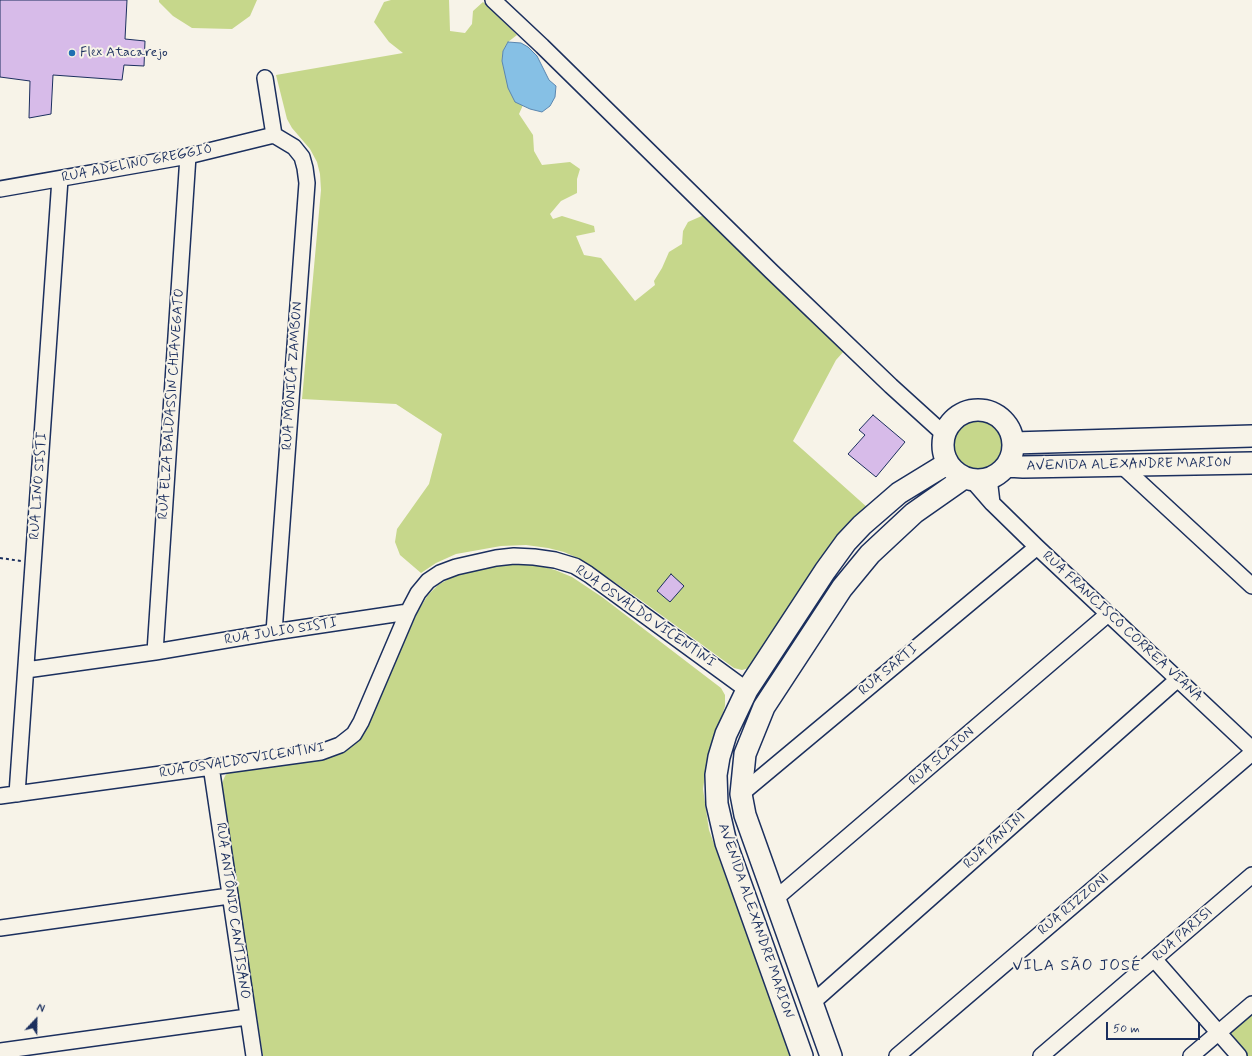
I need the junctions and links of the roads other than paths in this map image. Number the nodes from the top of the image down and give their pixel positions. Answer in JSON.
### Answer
{"nodes":[{"id":1,"x":493,"y":0,"type":"edge"},
{"id":2,"x":266,"y":78,"type":"dead end"},
{"id":3,"x":274,"y":135,"type":"junction"},
{"id":4,"x":188,"y":156,"type":"junction"},
{"id":5,"x":60,"y":179,"type":"junction"},
{"id":6,"x":0,"y":189,"type":"edge"},
{"id":7,"x":944,"y":435,"type":"junction"},
{"id":8,"x":1252,"y":436,"type":"edge"},
{"id":9,"x":1013,"y":443,"type":"junction"},
{"id":10,"x":948,"y":463,"type":"junction"},
{"id":11,"x":1252,"y":463,"type":"edge"},
{"id":12,"x":1121,"y":465,"type":"junction"},
{"id":13,"x":1007,"y":466,"type":"junction"},
{"id":14,"x":975,"y":478,"type":"junction"},
{"id":15,"x":1037,"y":547,"type":"junction"},
{"id":16,"x":1252,"y":586,"type":"edge"},
{"id":17,"x":408,"y":612,"type":"junction"},
{"id":18,"x":1108,"y":614,"type":"junction"},
{"id":19,"x":274,"y":632,"type":"junction"},
{"id":20,"x":155,"y":652,"type":"junction"},
{"id":21,"x":26,"y":670,"type":"junction"},
{"id":22,"x":1178,"y":679,"type":"junction"},
{"id":23,"x":747,"y":690,"type":"junction"},
{"id":24,"x":1252,"y":749,"type":"edge"},
{"id":25,"x":1252,"y":753,"type":"edge"},
{"id":26,"x":211,"y":766,"type":"junction"},
{"id":27,"x":17,"y":794,"type":"junction"},
{"id":28,"x":741,"y":794,"type":"junction"},
{"id":29,"x":0,"y":796,"type":"edge"},
{"id":30,"x":1252,"y":875,"type":"edge"},
{"id":31,"x":230,"y":896,"type":"junction"},
{"id":32,"x":775,"y":900,"type":"junction"},
{"id":33,"x":0,"y":928,"type":"edge"},
{"id":34,"x":1154,"y":959,"type":"junction"},
{"id":35,"x":812,"y":1002,"type":"junction"},
{"id":36,"x":1252,"y":1004,"type":"edge"},
{"id":37,"x":247,"y":1017,"type":"junction"},
{"id":38,"x":1218,"y":1033,"type":"junction"},
{"id":39,"x":0,"y":1052,"type":"edge"},
{"id":40,"x":254,"y":1056,"type":"edge"},
{"id":41,"x":802,"y":1056,"type":"edge"},
{"id":42,"x":831,"y":1056,"type":"edge"},
{"id":43,"x":897,"y":1056,"type":"edge"},
{"id":44,"x":1040,"y":1056,"type":"edge"},
{"id":45,"x":1192,"y":1056,"type":"edge"},
{"id":46,"x":1239,"y":1056,"type":"edge"}],
"edges":[{"from":1,"to":7,"type":"street"},
{"from":2,"to":3,"type":"street"},
{"from":3,"to":4,"type":"street","name":"RUA ADELINO GREGGIO"},
{"from":3,"to":19,"type":"street","name":"RUA MÔNICA ZAMBON"},
{"from":4,"to":5,"type":"street","name":"RUA ADELINO GREGGIO"},
{"from":4,"to":20,"type":"street","name":"RUA ELZA BALDASSIN CHIAVEGATO"},
{"from":5,"to":6,"type":"street","name":"RUA ADELINO GREGGIO"},
{"from":5,"to":21,"type":"street","name":"RUA LINO SISTI"},
{"from":7,"to":9,"type":"street"},
{"from":7,"to":10,"type":"street"},
{"from":8,"to":9,"type":"street","name":"AVENIDA ALEXANDRE MARION"},
{"from":9,"to":13,"type":"street"},
{"from":10,"to":14,"type":"street"},
{"from":10,"to":23,"type":"street","name":"AVENIDA ALEXANDRE MARION"},
{"from":11,"to":12,"type":"street","name":"AVENIDA ALEXANDRE MARION"},
{"from":12,"to":13,"type":"street","name":"AVENIDA ALEXANDRE MARION"},
{"from":12,"to":16,"type":"street"},
{"from":13,"to":14,"type":"street"},
{"from":14,"to":15,"type":"street","name":"RUA FRANCISCO CORREA VIANA"},
{"from":14,"to":28,"type":"street","name":"AVENIDA ALEXANDRE MARION"},
{"from":15,"to":18,"type":"street","name":"RUA FRANCISCO CORREA VIANA"},
{"from":15,"to":28,"type":"street","name":"RUA SARTI"},
{"from":17,"to":19,"type":"street","name":"RUA JULIO SISTI"},
{"from":17,"to":23,"type":"street","name":"RUA OSVALDO VICENTINI"},
{"from":17,"to":26,"type":"street","name":"RUA OSVALDO VICENTINI"},
{"from":18,"to":22,"type":"street","name":"RUA FRANCISCO CORREA VIANA"},
{"from":18,"to":32,"type":"street","name":"RUA SCAION"},
{"from":19,"to":20,"type":"street","name":"RUA JULIO SISTI"},
{"from":20,"to":21,"type":"street","name":"RUA JULIO SISTI"},
{"from":21,"to":27,"type":"street","name":"RUA LINO SISTI"},
{"from":22,"to":24,"type":"street","name":"RUA FRANCISCO CORREA VIANA"},
{"from":22,"to":35,"type":"street","name":"RUA PANINI"},
{"from":23,"to":41,"type":"street","name":"AVENIDA ALEXANDRE MARION"},
{"from":25,"to":43,"type":"street","name":"RUA RIZZONI"},
{"from":26,"to":27,"type":"street","name":"RUA OSVALDO VICENTINI"},
{"from":26,"to":31,"type":"street","name":"RUA ANTÔNIO CANTISANO"},
{"from":27,"to":29,"type":"street","name":"RUA OSVALDO VICENTINI"},
{"from":28,"to":32,"type":"street","name":"AVENIDA ALEXANDRE MARION"},
{"from":30,"to":34,"type":"street","name":"RUA PARISI"},
{"from":31,"to":33,"type":"street"},
{"from":31,"to":37,"type":"street","name":"RUA ANTÔNIO CANTISANO"},
{"from":32,"to":35,"type":"street","name":"AVENIDA ALEXANDRE MARION"},
{"from":34,"to":38,"type":"street"},
{"from":34,"to":44,"type":"street","name":"RUA PARISI"},
{"from":35,"to":42,"type":"street","name":"AVENIDA ALEXANDRE MARION"},
{"from":36,"to":38,"type":"street"},
{"from":37,"to":39,"type":"street"},
{"from":37,"to":40,"type":"street","name":"RUA ANTÔNIO CANTISANO"},
{"from":38,"to":45,"type":"street"},
{"from":38,"to":46,"type":"street"}]}
